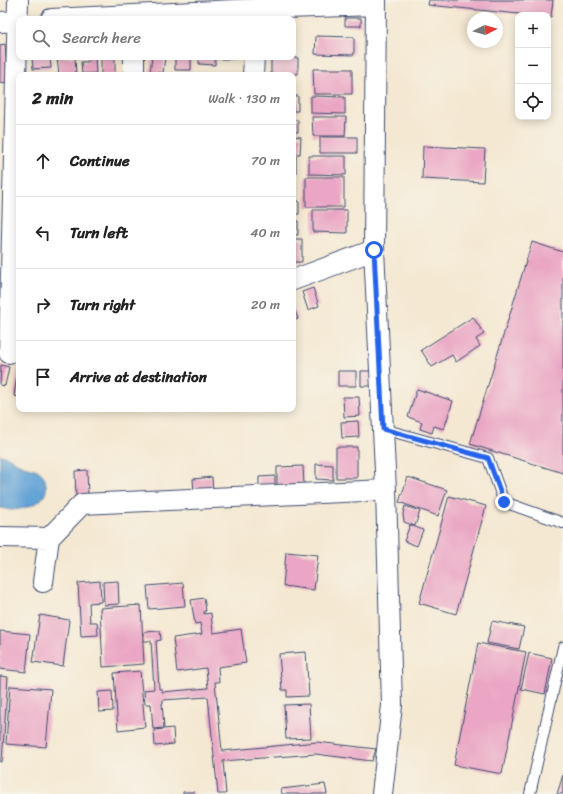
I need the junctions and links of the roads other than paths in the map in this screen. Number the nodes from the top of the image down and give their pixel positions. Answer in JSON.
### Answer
{"nodes":[{"id":1,"x":18,"y":0,"type":"edge"},
{"id":2,"x":376,"y":3,"type":"edge"},
{"id":3,"x":256,"y":9,"type":"edge"},
{"id":4,"x":136,"y":11,"type":"edge"},
{"id":5,"x":82,"y":16,"type":"edge"},
{"id":6,"x":12,"y":21,"type":"edge"},
{"id":7,"x":134,"y":60,"type":"edge"},
{"id":8,"x":254,"y":60,"type":"edge"},
{"id":9,"x":134,"y":72,"type":"edge"},
{"id":10,"x":253,"y":72,"type":"edge"},
{"id":11,"x":374,"y":250,"type":"junction"},
{"id":12,"x":296,"y":279,"type":"edge"},
{"id":13,"x":9,"y":352,"type":"edge"},
{"id":14,"x":383,"y":429,"type":"junction"},
{"id":15,"x":386,"y":490,"type":"junction"},
{"id":16,"x":563,"y":523,"type":"edge"},
{"id":17,"x":0,"y":537,"type":"edge"},
{"id":18,"x":49,"y":538,"type":"junction"},
{"id":19,"x":42,"y":582,"type":"dead end"},
{"id":20,"x":563,"y":646,"type":"edge"},
{"id":21,"x":382,"y":794,"type":"edge"},
{"id":22,"x":530,"y":794,"type":"edge"}],
"edges":[{"from":1,"to":6,"type":"street"},
{"from":2,"to":3,"type":"street"},
{"from":2,"to":11,"type":"street"},
{"from":3,"to":4,"type":"street"},
{"from":4,"to":5,"type":"street"},
{"from":6,"to":13,"type":"street"},
{"from":7,"to":9,"type":"street"},
{"from":8,"to":10,"type":"street"},
{"from":11,"to":12,"type":"street"},
{"from":11,"to":14,"type":"street"},
{"from":14,"to":15,"type":"street"},
{"from":14,"to":16,"type":"lane"},
{"from":15,"to":18,"type":"street"},
{"from":15,"to":21,"type":"street"},
{"from":17,"to":18,"type":"street"},
{"from":18,"to":19,"type":"street"},
{"from":20,"to":22,"type":"lane"}]}
